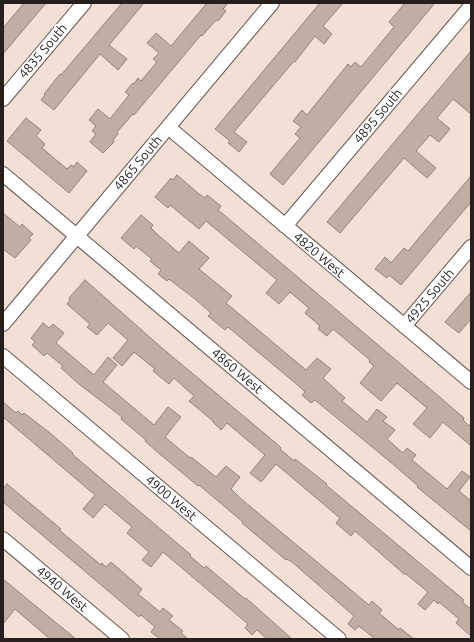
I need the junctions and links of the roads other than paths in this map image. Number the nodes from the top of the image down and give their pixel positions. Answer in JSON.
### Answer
{"nodes":[{"id":1,"x":84,"y":3,"type":"edge"},
{"id":2,"x":272,"y":3,"type":"edge"},
{"id":3,"x":471,"y":6,"type":"edge"},
{"id":4,"x":3,"y":99,"type":"edge"},
{"id":5,"x":168,"y":127,"type":"junction"},
{"id":6,"x":3,"y":174,"type":"edge"},
{"id":7,"x":285,"y":226,"type":"junction"},
{"id":8,"x":77,"y":236,"type":"junction"},
{"id":9,"x":471,"y":247,"type":"edge"},
{"id":10,"x":3,"y":324,"type":"edge"},
{"id":11,"x":404,"y":326,"type":"junction"},
{"id":12,"x":3,"y":356,"type":"edge"},
{"id":13,"x":471,"y":382,"type":"edge"},
{"id":14,"x":3,"y":539,"type":"edge"},
{"id":15,"x":471,"y":568,"type":"edge"},
{"id":16,"x":122,"y":639,"type":"edge"},
{"id":17,"x":339,"y":639,"type":"edge"}],
"edges":[{"from":1,"to":4,"type":"street","name":"4835 South"},
{"from":2,"to":5,"type":"street","name":"4865 South"},
{"from":3,"to":7,"type":"street","name":"4895 South"},
{"from":5,"to":7,"type":"street","name":"4820 West"},
{"from":5,"to":8,"type":"street","name":"4865 South"},
{"from":6,"to":8,"type":"street","name":"4860 West"},
{"from":7,"to":11,"type":"street","name":"4820 West"},
{"from":8,"to":10,"type":"street","name":"4865 South"},
{"from":8,"to":15,"type":"street","name":"4860 West"},
{"from":9,"to":11,"type":"street","name":"4925 South"},
{"from":11,"to":13,"type":"street","name":"4820 West"},
{"from":12,"to":17,"type":"street","name":"4900 West"},
{"from":14,"to":16,"type":"street","name":"4940 West"}]}
